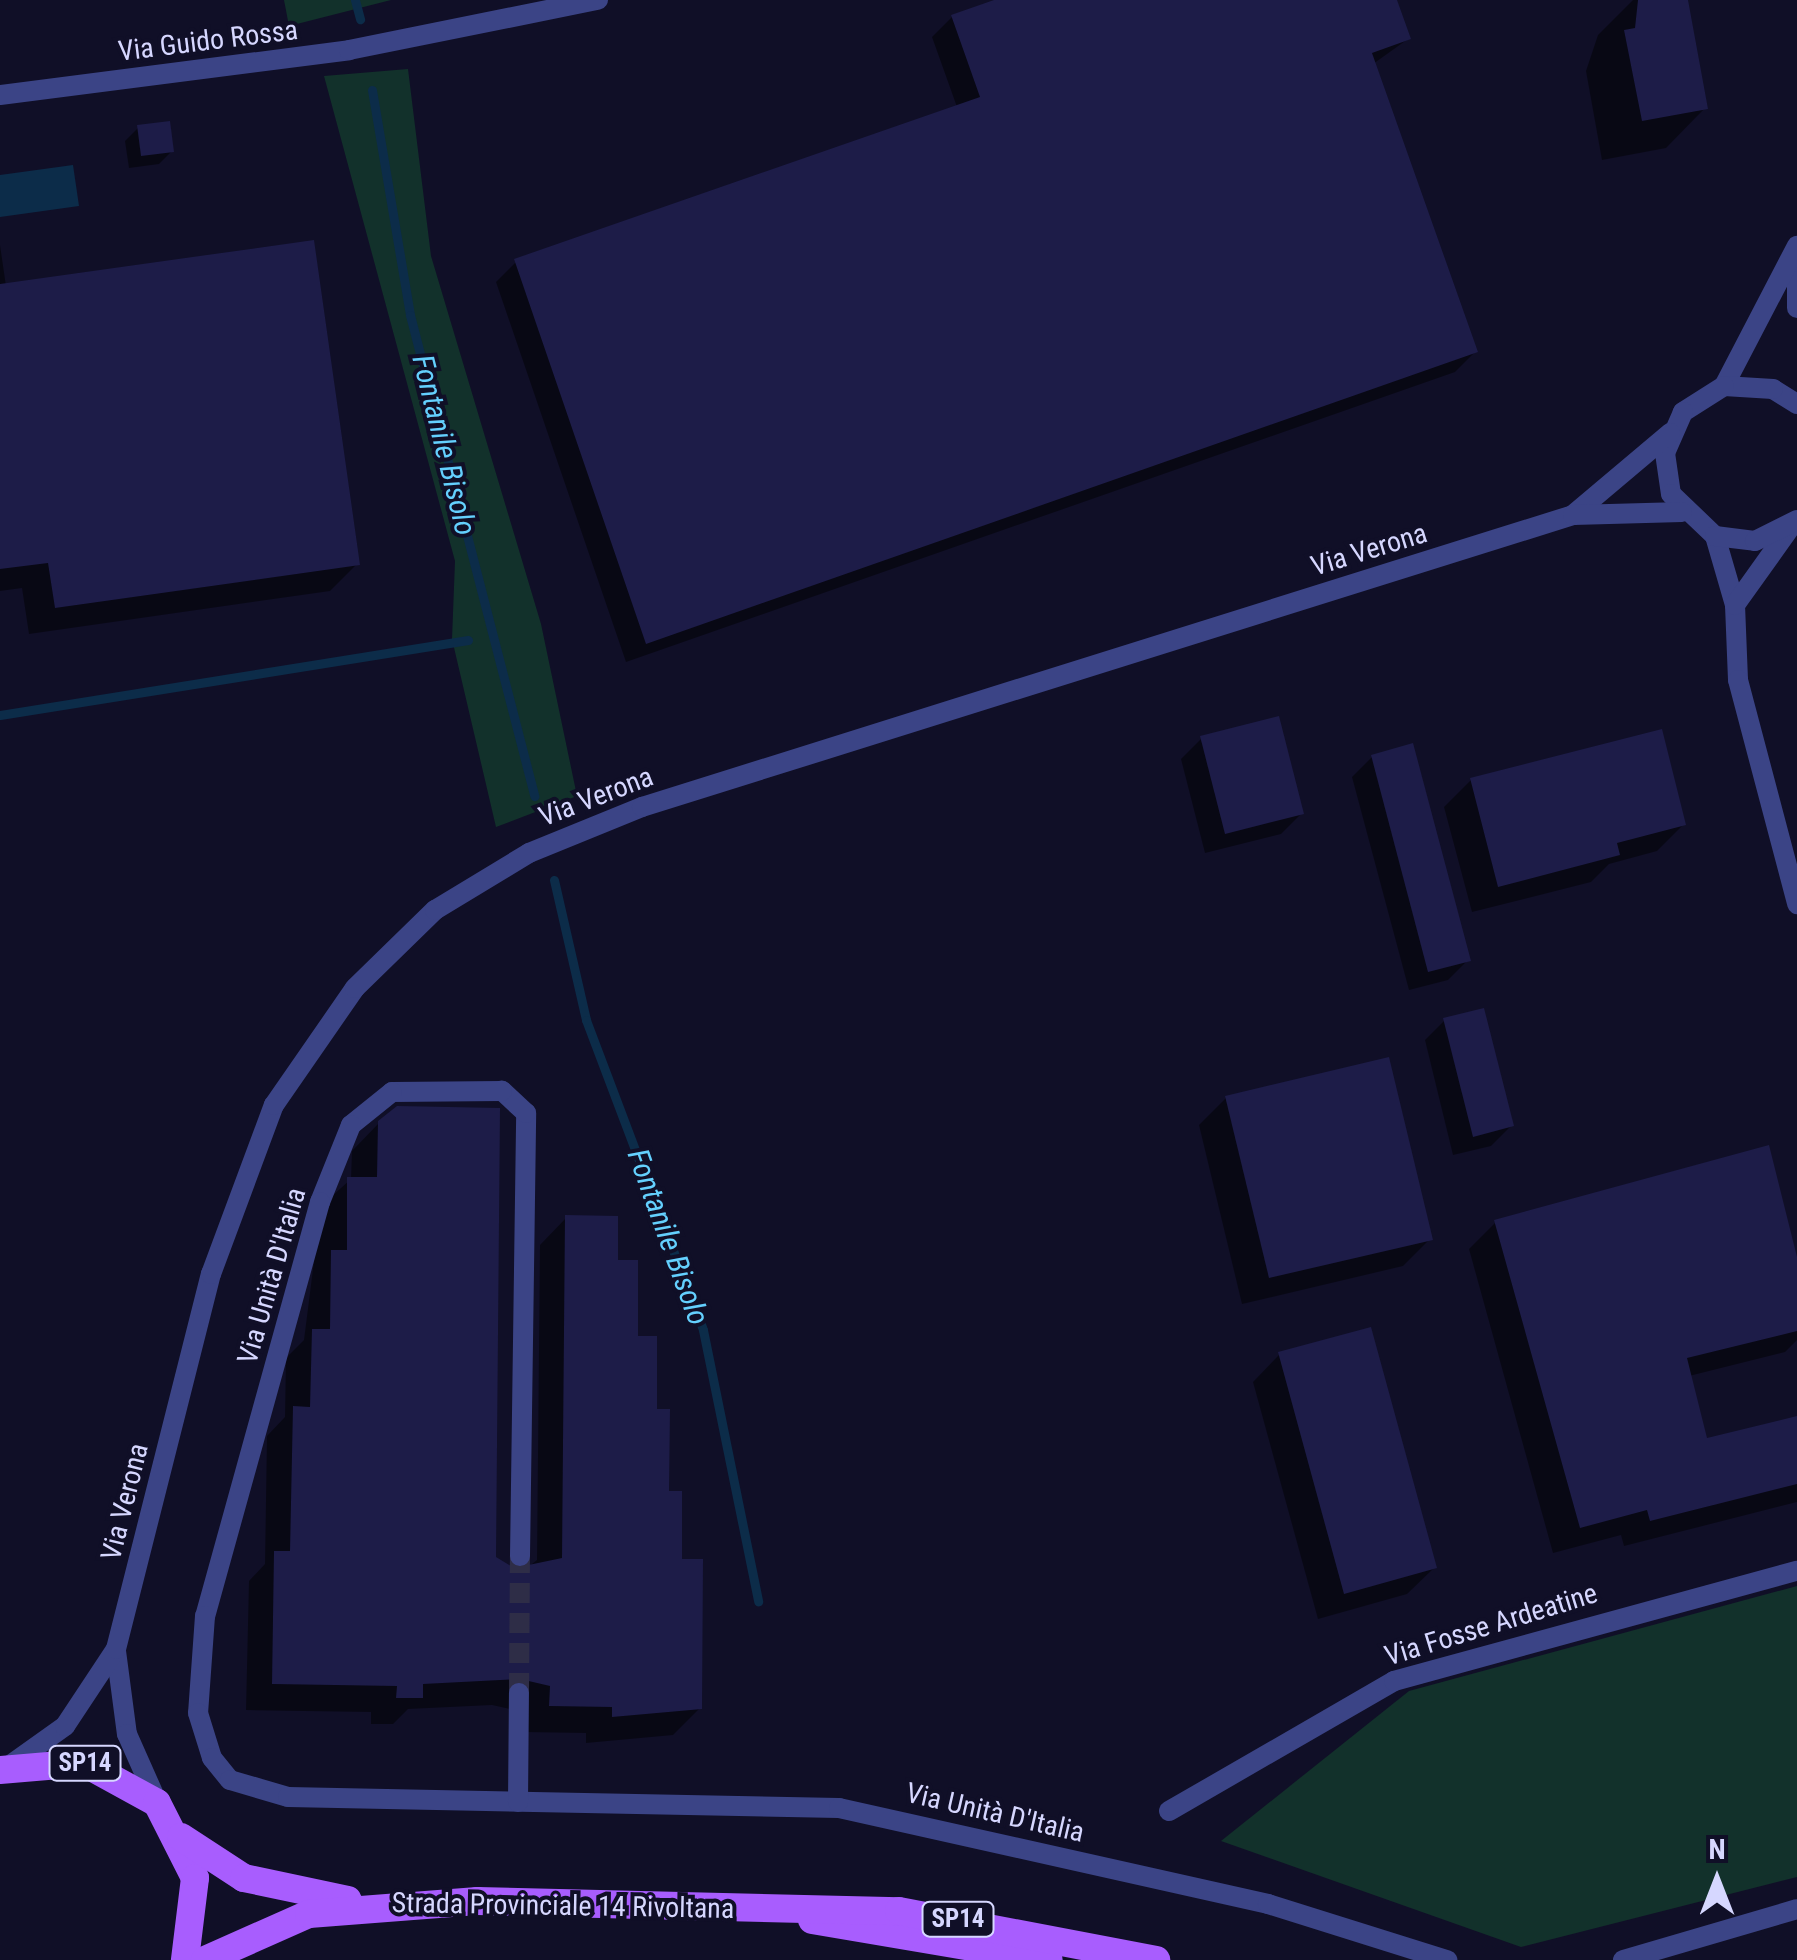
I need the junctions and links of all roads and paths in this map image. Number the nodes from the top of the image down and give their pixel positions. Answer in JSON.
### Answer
{"nodes":[{"id":1,"x":598,"y":0,"type":"edge"},
{"id":2,"x":0,"y":95,"type":"edge"},
{"id":3,"x":1797,"y":245,"type":"edge"},
{"id":4,"x":1797,"y":308,"type":"edge"},
{"id":5,"x":1724,"y":386,"type":"junction"},
{"id":6,"x":1797,"y":404,"type":"edge"},
{"id":7,"x":1670,"y":433,"type":"junction"},
{"id":8,"x":1682,"y":512,"type":"junction"},
{"id":9,"x":1573,"y":515,"type":"junction"},
{"id":10,"x":1794,"y":523,"type":"edge"},
{"id":11,"x":1715,"y":536,"type":"junction"},
{"id":12,"x":1735,"y":606,"type":"junction"},
{"id":13,"x":1797,"y":904,"type":"edge"},
{"id":14,"x":520,"y":1556,"type":"tunnel mouth"},
{"id":15,"x":1797,"y":1571,"type":"edge"},
{"id":16,"x":116,"y":1649,"type":"junction"},
{"id":17,"x":519,"y":1693,"type":"tunnel mouth"},
{"id":18,"x":1,"y":1770,"type":"edge"},
{"id":19,"x":518,"y":1802,"type":"junction"},
{"id":20,"x":159,"y":1806,"type":"junction"},
{"id":21,"x":1168,"y":1811,"type":"dead end"},
{"id":22,"x":181,"y":1836,"type":"junction"},
{"id":23,"x":370,"y":1903,"type":"junction"},
{"id":24,"x":756,"y":1909,"type":"junction"},
{"id":25,"x":1797,"y":1909,"type":"edge"},
{"id":26,"x":1018,"y":1956,"type":"edge"},
{"id":27,"x":185,"y":1960,"type":"edge"},
{"id":28,"x":205,"y":1960,"type":"edge"},
{"id":29,"x":1049,"y":1960,"type":"edge"},
{"id":30,"x":1156,"y":1960,"type":"edge"},
{"id":31,"x":1447,"y":1960,"type":"edge"},
{"id":32,"x":1623,"y":1960,"type":"edge"}],
"edges":[{"from":1,"to":2,"type":"street","name":"Via Guido Rossa"},
{"from":3,"to":4,"type":"street"},
{"from":3,"to":5,"type":"street"},
{"from":5,"to":6,"type":"street"},
{"from":5,"to":7,"type":"street","name":"Via Verona"},
{"from":7,"to":8,"type":"street"},
{"from":7,"to":9,"type":"street","name":"Via Verona"},
{"from":8,"to":9,"type":"street","name":"Via Verona"},
{"from":8,"to":11,"type":"street"},
{"from":9,"to":16,"type":"street","name":"Via Verona"},
{"from":10,"to":11,"type":"street"},
{"from":10,"to":12,"type":"street"},
{"from":11,"to":12,"type":"street"},
{"from":12,"to":13,"type":"street"},
{"from":14,"to":19,"type":"street","name":"Via Unità D'Italia"},
{"from":15,"to":21,"type":"street","name":"Via Fosse Ardeatine"},
{"from":16,"to":18,"type":"street","name":"Via Verona"},
{"from":16,"to":20,"type":"street","name":"Via Verona"},
{"from":17,"to":19,"type":"street"},
{"from":18,"to":20,"type":"main road","name":"Strada Provinciale 14 Rivoltana","number":"SP14"},
{"from":19,"to":31,"type":"street","name":"Via Unità D'Italia"},
{"from":20,"to":22,"type":"main road","name":"Strada Provinciale 14 Rivoltana","number":"SP14"},
{"from":22,"to":23,"type":"main road","name":"Strada Provinciale 14 Rivoltana","number":"SP14"},
{"from":22,"to":27,"type":"main road","name":"Strada Provinciale 14 Rivoltana","number":"SP14"},
{"from":23,"to":24,"type":"main road","name":"Strada Provinciale 14 Rivoltana","number":"SP14"},
{"from":23,"to":28,"type":"main road","name":"Strada Provinciale 14 Rivoltana","number":"SP14"},
{"from":24,"to":26,"type":"main road","name":"Strada Provinciale 14 Rivoltana","number":"SP14"},
{"from":24,"to":30,"type":"main road","name":"Strada Provinciale 14 Rivoltana","number":"SP14"},
{"from":25,"to":32,"type":"street"},
{"from":26,"to":29,"type":"main road","name":"Strada Provinciale 14 Rivoltana","number":"SP14"}]}
